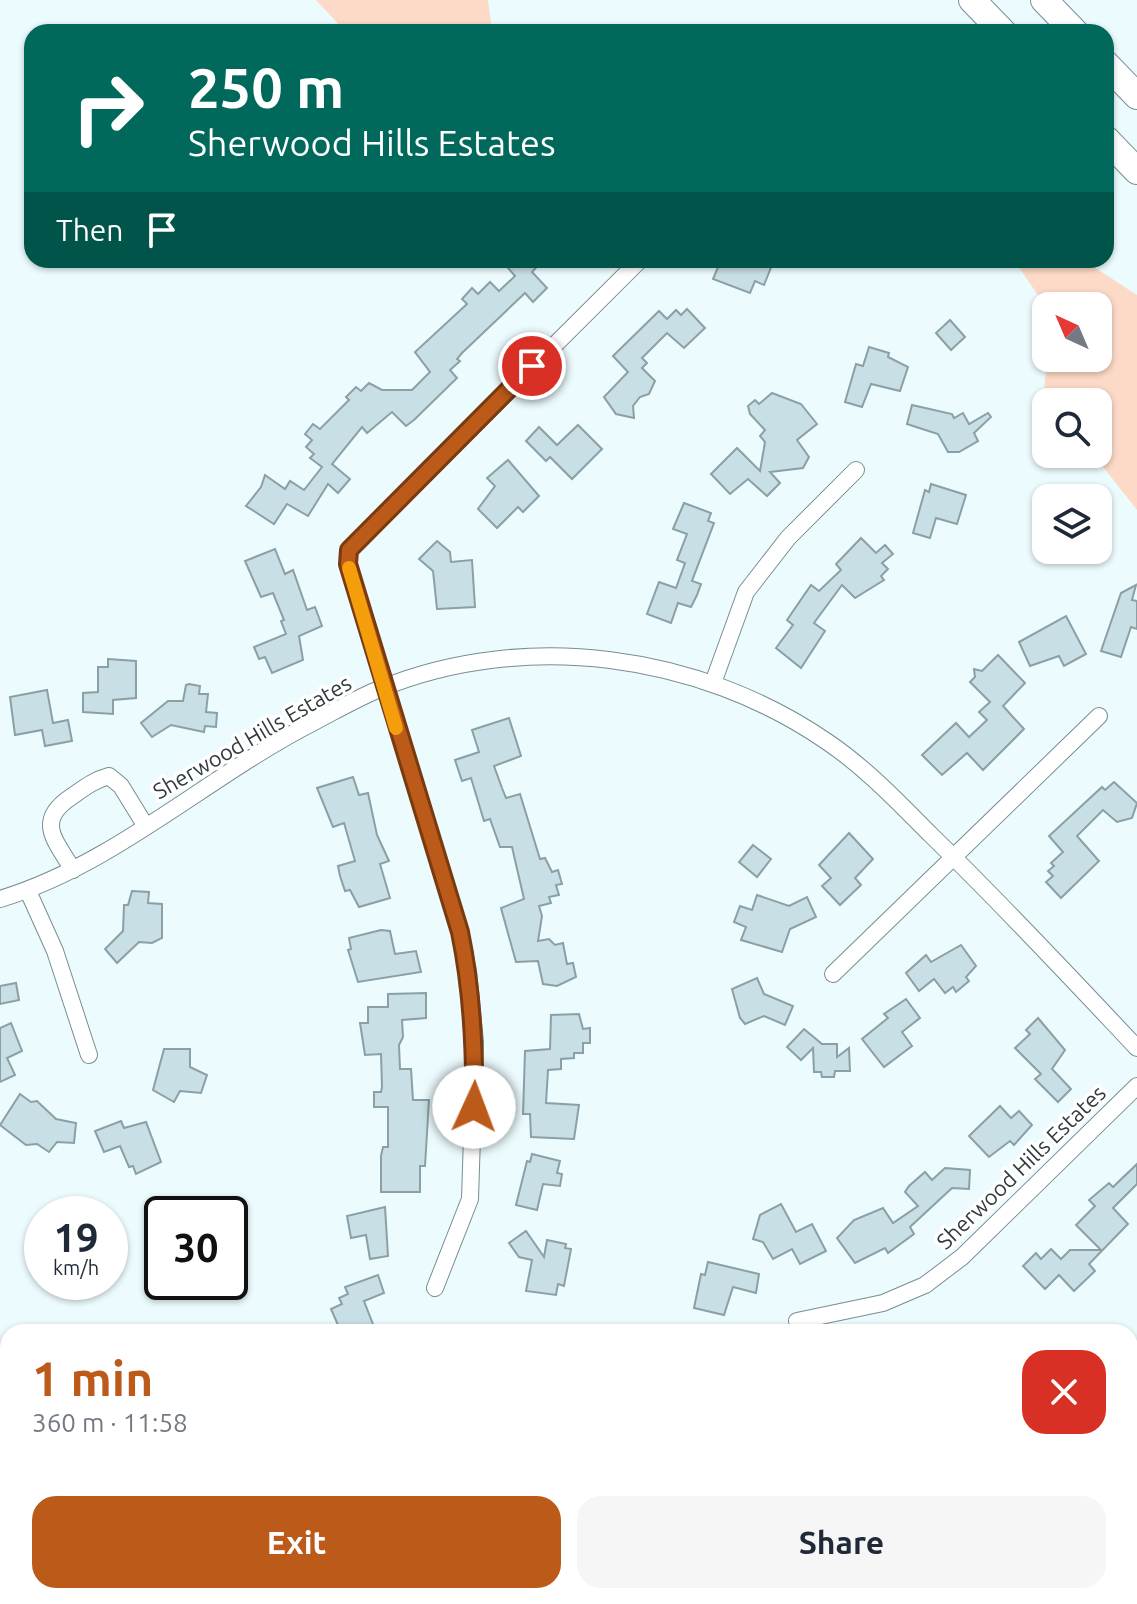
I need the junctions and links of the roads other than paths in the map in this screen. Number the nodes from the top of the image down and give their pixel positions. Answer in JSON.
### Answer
{"nodes":[{"id":1,"x":972,"y":0,"type":"edge"},
{"id":2,"x":1044,"y":0,"type":"edge"},
{"id":3,"x":995,"y":24,"type":"edge"},
{"id":4,"x":1067,"y":24,"type":"edge"},
{"id":5,"x":1114,"y":72,"type":"edge"},
{"id":6,"x":1137,"y":96,"type":"edge"},
{"id":7,"x":1114,"y":147,"type":"edge"},
{"id":8,"x":1137,"y":171,"type":"edge"},
{"id":9,"x":632,"y":268,"type":"edge"},
{"id":10,"x":856,"y":470,"type":"dead end"},
{"id":11,"x":713,"y":683,"type":"junction"},
{"id":12,"x":383,"y":688,"type":"junction"},
{"id":13,"x":1099,"y":716,"type":"dead end"},
{"id":14,"x":145,"y":825,"type":"junction"},
{"id":15,"x":954,"y":857,"type":"junction"},
{"id":16,"x":73,"y":870,"type":"junction"},
{"id":17,"x":28,"y":891,"type":"junction"},
{"id":18,"x":0,"y":899,"type":"edge"},
{"id":19,"x":833,"y":974,"type":"dead end"},
{"id":20,"x":1137,"y":1048,"type":"edge"},
{"id":21,"x":89,"y":1055,"type":"dead end"},
{"id":22,"x":1137,"y":1086,"type":"edge"},
{"id":23,"x":435,"y":1288,"type":"dead end"},
{"id":24,"x":797,"y":1321,"type":"dead end"}],
"edges":[{"from":1,"to":3,"type":"main road"},
{"from":2,"to":4,"type":"main road"},
{"from":5,"to":6,"type":"main road"},
{"from":7,"to":8,"type":"main road"},
{"from":9,"to":12,"type":"street","name":"Sherwood Hills Estates"},
{"from":10,"to":11,"type":"street"},
{"from":11,"to":12,"type":"street","name":"Sherwood Hills Estates"},
{"from":11,"to":15,"type":"street","name":"Sherwood Hills Estates"},
{"from":12,"to":14,"type":"street","name":"Sherwood Hills Estates"},
{"from":12,"to":23,"type":"street","name":"Sherwood Hills Estates"},
{"from":13,"to":15,"type":"street"},
{"from":14,"to":16,"type":"street","name":"Sherwood Hills Estates"},
{"from":14,"to":16,"type":"street","name":"Sherwood Hills Estates"},
{"from":15,"to":19,"type":"street"},
{"from":15,"to":20,"type":"street","name":"Sherwood Hills Estates"},
{"from":16,"to":17,"type":"street","name":"Sherwood Hills Estates"},
{"from":17,"to":18,"type":"street","name":"Sherwood Hills Estates"},
{"from":17,"to":21,"type":"street"},
{"from":22,"to":24,"type":"street","name":"Sherwood Hills Estates"}]}
